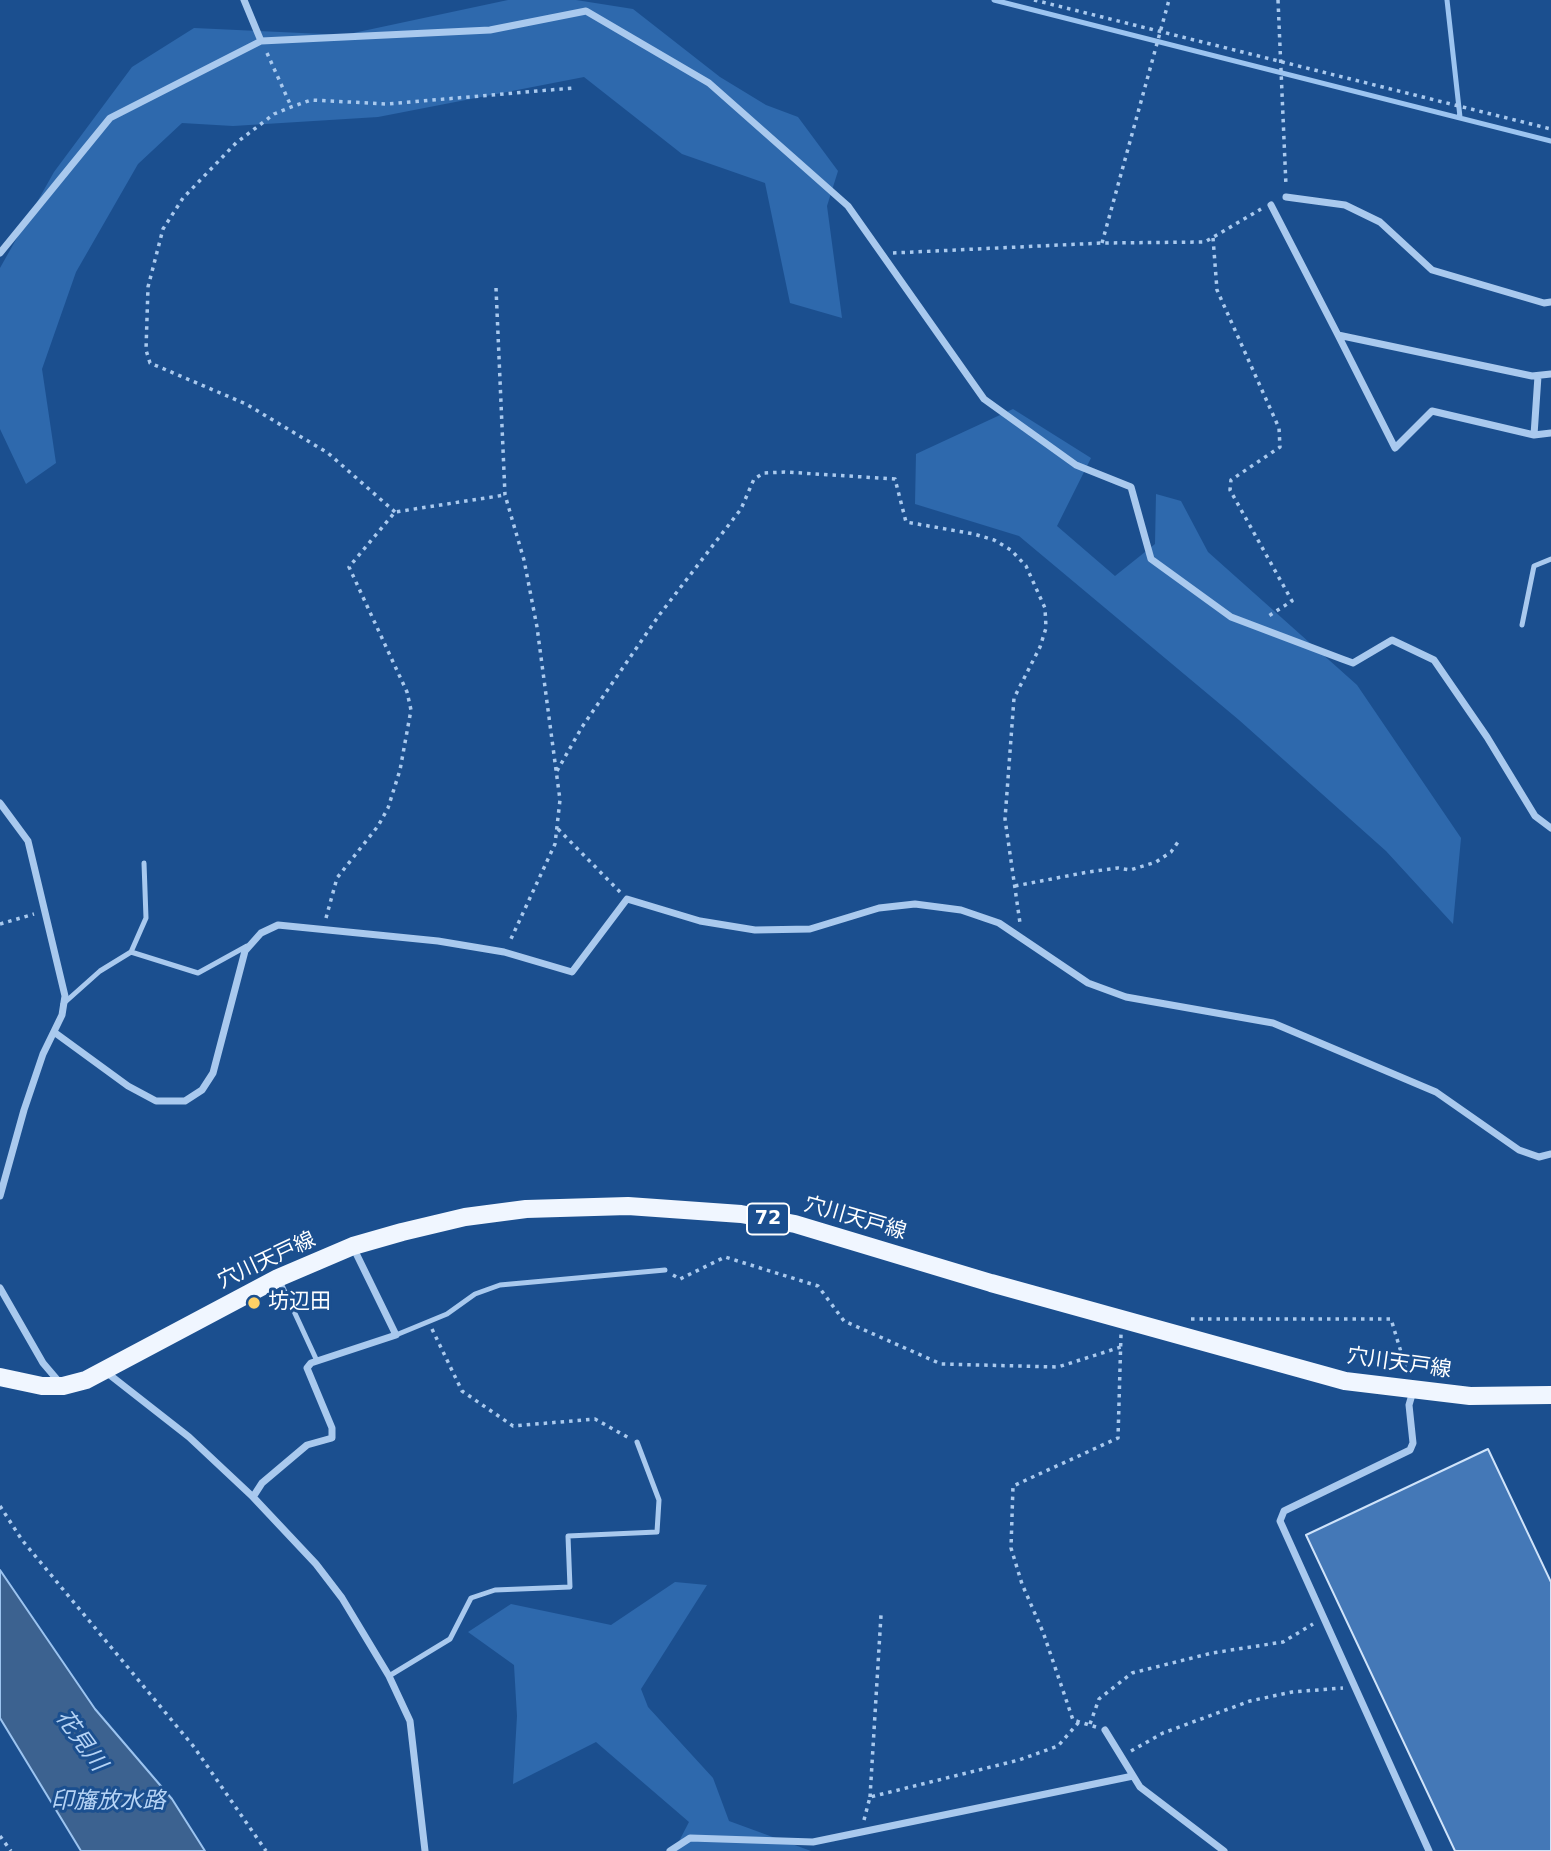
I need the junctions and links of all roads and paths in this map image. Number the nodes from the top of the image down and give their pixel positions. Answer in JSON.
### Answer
{"nodes":[{"id":1,"x":244,"y":0,"type":"edge"},
{"id":2,"x":1034,"y":0,"type":"edge"},
{"id":3,"x":1169,"y":0,"type":"edge"},
{"id":4,"x":1278,"y":0,"type":"edge"},
{"id":5,"x":1161,"y":33,"type":"junction"},
{"id":6,"x":261,"y":41,"type":"junction"},
{"id":7,"x":1281,"y":64,"type":"junction"},
{"id":8,"x":573,"y":88,"type":"dead end"},
{"id":9,"x":292,"y":107,"type":"junction"},
{"id":10,"x":1551,"y":129,"type":"edge"},
{"id":11,"x":1286,"y":197,"type":"joint"},
{"id":12,"x":1271,"y":205,"type":"joint"},
{"id":13,"x":1213,"y":237,"type":"junction"},
{"id":14,"x":1102,"y":243,"type":"junction"},
{"id":15,"x":0,"y":253,"type":"edge"},
{"id":16,"x":884,"y":253,"type":"junction"},
{"id":17,"x":496,"y":288,"type":"dead end"},
{"id":18,"x":1551,"y":302,"type":"edge"},
{"id":19,"x":1338,"y":335,"type":"junction"},
{"id":20,"x":1551,"y":374,"type":"edge"},
{"id":21,"x":1538,"y":376,"type":"junction"},
{"id":22,"x":1551,"y":433,"type":"edge"},
{"id":23,"x":1534,"y":435,"type":"junction"},
{"id":24,"x":505,"y":495,"type":"junction"},
{"id":25,"x":394,"y":512,"type":"junction"},
{"id":26,"x":1551,"y":559,"type":"edge"},
{"id":27,"x":1253,"y":625,"type":"junction"},
{"id":28,"x":1522,"y":625,"type":"dead end"},
{"id":29,"x":557,"y":771,"type":"junction"},
{"id":30,"x":0,"y":803,"type":"edge"},
{"id":31,"x":1551,"y":828,"type":"edge"},
{"id":32,"x":558,"y":829,"type":"junction"},
{"id":33,"x":1178,"y":842,"type":"dead end"},
{"id":34,"x":144,"y":863,"type":"dead end"},
{"id":35,"x":1015,"y":886,"type":"junction"},
{"id":36,"x":627,"y":899,"type":"junction"},
{"id":37,"x":46,"y":910,"type":"junction"},
{"id":38,"x":0,"y":924,"type":"edge"},
{"id":39,"x":322,"y":930,"type":"junction"},
{"id":40,"x":1023,"y":939,"type":"junction"},
{"id":41,"x":251,"y":945,"type":"junction"},
{"id":42,"x":131,"y":952,"type":"junction"},
{"id":43,"x":505,"y":952,"type":"junction"},
{"id":44,"x":63,"y":1004,"type":"junction"},
{"id":45,"x":54,"y":1032,"type":"junction"},
{"id":46,"x":1551,"y":1154,"type":"edge"},
{"id":47,"x":0,"y":1196,"type":"edge"},
{"id":48,"x":353,"y":1246,"type":"junction"},
{"id":49,"x":665,"y":1270,"type":"joint"},
{"id":50,"x":278,"y":1278,"type":"junction"},
{"id":51,"x":0,"y":1288,"type":"edge"},
{"id":52,"x":1122,"y":1319,"type":"junction"},
{"id":53,"x":1187,"y":1319,"type":"dead end"},
{"id":54,"x":429,"y":1322,"type":"junction"},
{"id":55,"x":396,"y":1335,"type":"junction"},
{"id":56,"x":1121,"y":1347,"type":"junction"},
{"id":57,"x":317,"y":1361,"type":"junction"},
{"id":58,"x":106,"y":1371,"type":"junction"},
{"id":59,"x":0,"y":1377,"type":"edge"},
{"id":60,"x":63,"y":1386,"type":"junction"},
{"id":61,"x":1413,"y":1391,"type":"junction"},
{"id":62,"x":1551,"y":1395,"type":"edge"},
{"id":63,"x":636,"y":1442,"type":"joint"},
{"id":64,"x":253,"y":1497,"type":"junction"},
{"id":65,"x":0,"y":1506,"type":"edge"},
{"id":66,"x":881,"y":1615,"type":"dead end"},
{"id":67,"x":1324,"y":1617,"type":"junction"},
{"id":68,"x":389,"y":1676,"type":"junction"},
{"id":69,"x":1356,"y":1686,"type":"junction"},
{"id":70,"x":1079,"y":1722,"type":"junction"},
{"id":71,"x":1090,"y":1725,"type":"junction"},
{"id":72,"x":1105,"y":1730,"type":"joint"},
{"id":73,"x":1122,"y":1756,"type":"junction"},
{"id":74,"x":1133,"y":1776,"type":"junction"},
{"id":75,"x":870,"y":1797,"type":"junction"},
{"id":76,"x":861,"y":1831,"type":"junction"},
{"id":77,"x":0,"y":1836,"type":"edge"},
{"id":78,"x":11,"y":1851,"type":"edge"},
{"id":79,"x":266,"y":1851,"type":"edge"},
{"id":80,"x":425,"y":1851,"type":"edge"},
{"id":81,"x":670,"y":1851,"type":"edge"},
{"id":82,"x":1224,"y":1851,"type":"edge"},
{"id":83,"x":1429,"y":1851,"type":"edge"}],
"edges":[{"from":1,"to":6,"type":"street"},
{"from":2,"to":5,"type":"path"},
{"from":3,"to":5,"type":"path"},
{"from":4,"to":7,"type":"path"},
{"from":5,"to":7,"type":"path"},
{"from":5,"to":14,"type":"path"},
{"from":6,"to":9,"type":"path"},
{"from":6,"to":15,"type":"street"},
{"from":6,"to":16,"type":"street"},
{"from":7,"to":10,"type":"path"},
{"from":7,"to":11,"type":"path"},
{"from":8,"to":9,"type":"path"},
{"from":9,"to":25,"type":"path"},
{"from":11,"to":18,"type":"street"},
{"from":12,"to":13,"type":"path"},
{"from":12,"to":19,"type":"street"},
{"from":13,"to":14,"type":"path"},
{"from":13,"to":27,"type":"path"},
{"from":14,"to":16,"type":"path"},
{"from":16,"to":27,"type":"street"},
{"from":17,"to":24,"type":"path"},
{"from":19,"to":21,"type":"street"},
{"from":19,"to":23,"type":"street"},
{"from":20,"to":21,"type":"street"},
{"from":21,"to":23,"type":"street"},
{"from":22,"to":23,"type":"street"},
{"from":24,"to":25,"type":"path"},
{"from":24,"to":29,"type":"path"},
{"from":25,"to":39,"type":"path"},
{"from":26,"to":28,"type":"lane"},
{"from":27,"to":31,"type":"street"},
{"from":29,"to":32,"type":"path"},
{"from":29,"to":35,"type":"path"},
{"from":30,"to":37,"type":"street"},
{"from":32,"to":36,"type":"path"},
{"from":32,"to":43,"type":"path"},
{"from":33,"to":35,"type":"path"},
{"from":34,"to":42,"type":"lane"},
{"from":35,"to":40,"type":"path"},
{"from":36,"to":40,"type":"street"},
{"from":36,"to":43,"type":"street"},
{"from":37,"to":38,"type":"path"},
{"from":37,"to":44,"type":"street"},
{"from":39,"to":41,"type":"street"},
{"from":39,"to":43,"type":"street"},
{"from":40,"to":46,"type":"street"},
{"from":41,"to":42,"type":"lane"},
{"from":41,"to":45,"type":"street"},
{"from":42,"to":44,"type":"lane"},
{"from":44,"to":45,"type":"street"},
{"from":45,"to":47,"type":"street"},
{"from":48,"to":50,"type":"main road","name":"穴川天戸線","number":"72"},
{"from":48,"to":52,"type":"main road","name":"穴川天戸線","number":"72"},
{"from":48,"to":55,"type":"street"},
{"from":49,"to":54,"type":"lane"},
{"from":49,"to":56,"type":"path"},
{"from":50,"to":57,"type":"lane"},
{"from":50,"to":58,"type":"main road","name":"穴川天戸線","number":"72"},
{"from":51,"to":60,"type":"street"},
{"from":52,"to":56,"type":"path"},
{"from":52,"to":61,"type":"main road","name":"穴川天戸線","number":"72"},
{"from":53,"to":61,"type":"path"},
{"from":54,"to":55,"type":"lane"},
{"from":54,"to":63,"type":"path"},
{"from":55,"to":57,"type":"street"},
{"from":56,"to":70,"type":"path"},
{"from":57,"to":64,"type":"street"},
{"from":58,"to":60,"type":"main road","name":"穴川天戸線","number":"72"},
{"from":58,"to":64,"type":"street"},
{"from":59,"to":60,"type":"main road","name":"穴川天戸線","number":"72"},
{"from":61,"to":62,"type":"main road","name":"穴川天戸線","number":"72"},
{"from":61,"to":67,"type":"street"},
{"from":63,"to":68,"type":"lane"},
{"from":64,"to":68,"type":"street"},
{"from":65,"to":79,"type":"path"},
{"from":66,"to":75,"type":"path"},
{"from":67,"to":69,"type":"street"},
{"from":67,"to":71,"type":"path"},
{"from":68,"to":80,"type":"street"},
{"from":69,"to":73,"type":"path"},
{"from":69,"to":83,"type":"street"},
{"from":70,"to":71,"type":"path"},
{"from":70,"to":75,"type":"path"},
{"from":71,"to":72,"type":"path"},
{"from":72,"to":73,"type":"street"},
{"from":73,"to":74,"type":"street"},
{"from":74,"to":76,"type":"street"},
{"from":74,"to":82,"type":"street"},
{"from":75,"to":76,"type":"path"},
{"from":76,"to":81,"type":"street"},
{"from":77,"to":78,"type":"path"}]}
